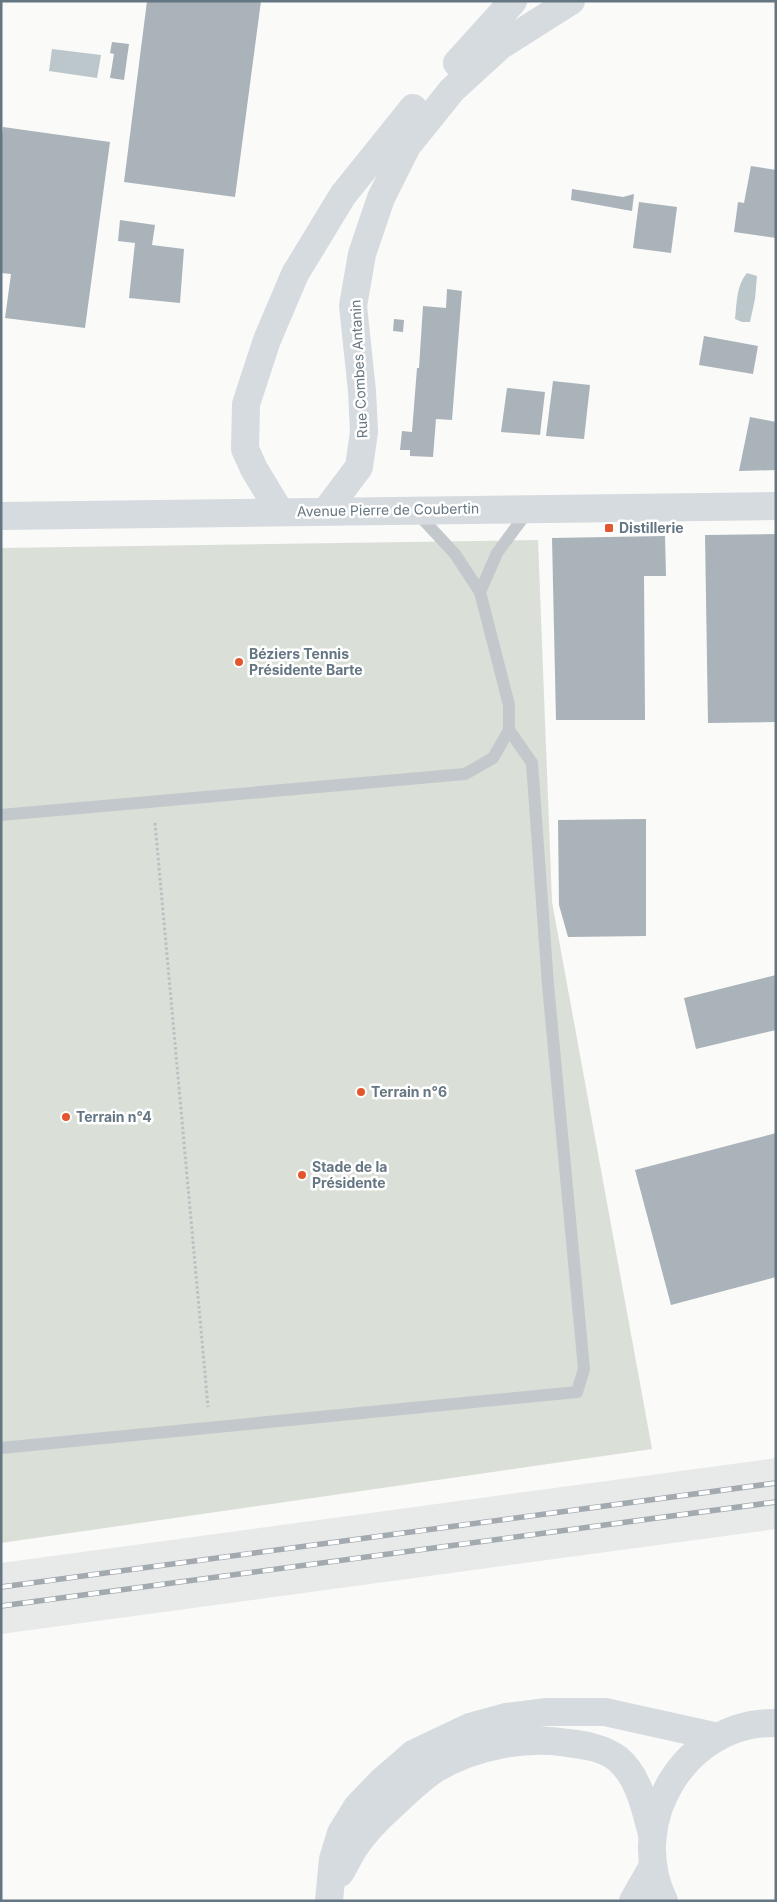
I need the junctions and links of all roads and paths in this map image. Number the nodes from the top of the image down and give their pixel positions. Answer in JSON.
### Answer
{"nodes":[{"id":1,"x":513,"y":1,"type":"edge"},
{"id":2,"x":571,"y":1,"type":"edge"},
{"id":3,"x":776,"y":506,"type":"edge"},
{"id":4,"x":530,"y":509,"type":"junction"},
{"id":5,"x":415,"y":510,"type":"junction"},
{"id":6,"x":326,"y":511,"type":"junction"},
{"id":7,"x":280,"y":512,"type":"junction"},
{"id":8,"x":1,"y":516,"type":"edge"},
{"id":9,"x":480,"y":592,"type":"junction"},
{"id":10,"x":509,"y":730,"type":"junction"},
{"id":11,"x":153,"y":801,"type":"junction"},
{"id":12,"x":1,"y":815,"type":"edge"},
{"id":13,"x":210,"y":1428,"type":"junction"},
{"id":14,"x":1,"y":1448,"type":"edge"},
{"id":15,"x":773,"y":1722,"type":"edge"},
{"id":16,"x":718,"y":1737,"type":"junction"},
{"id":17,"x":652,"y":1834,"type":"junction"},
{"id":18,"x":653,"y":1866,"type":"junction"},
{"id":19,"x":330,"y":1895,"type":"edge"},
{"id":20,"x":633,"y":1901,"type":"edge"},
{"id":21,"x":664,"y":1901,"type":"edge"}],
"edges":[{"from":1,"to":7,"type":"main road"},
{"from":2,"to":6,"type":"main road","name":"Rue Combes Antanin"},
{"from":3,"to":4,"type":"main road","name":"Avenue Pierre de Coubertin"},
{"from":4,"to":5,"type":"main road","name":"Avenue Pierre de Coubertin"},
{"from":4,"to":9,"type":"lane"},
{"from":5,"to":6,"type":"main road","name":"Avenue Pierre de Coubertin"},
{"from":5,"to":9,"type":"lane"},
{"from":6,"to":7,"type":"main road","name":"Avenue Pierre de Coubertin"},
{"from":7,"to":8,"type":"main road","name":"Avenue Pierre de Coubertin"},
{"from":9,"to":10,"type":"lane"},
{"from":10,"to":11,"type":"lane"},
{"from":10,"to":13,"type":"lane"},
{"from":11,"to":12,"type":"lane"},
{"from":11,"to":13,"type":"path"},
{"from":13,"to":14,"type":"lane"},
{"from":15,"to":16,"type":"main road"},
{"from":16,"to":17,"type":"main road"},
{"from":16,"to":19,"type":"main road"},
{"from":17,"to":18,"type":"main road"},
{"from":17,"to":19,"type":"main road"},
{"from":18,"to":20,"type":"main road"},
{"from":18,"to":21,"type":"main road"}]}
